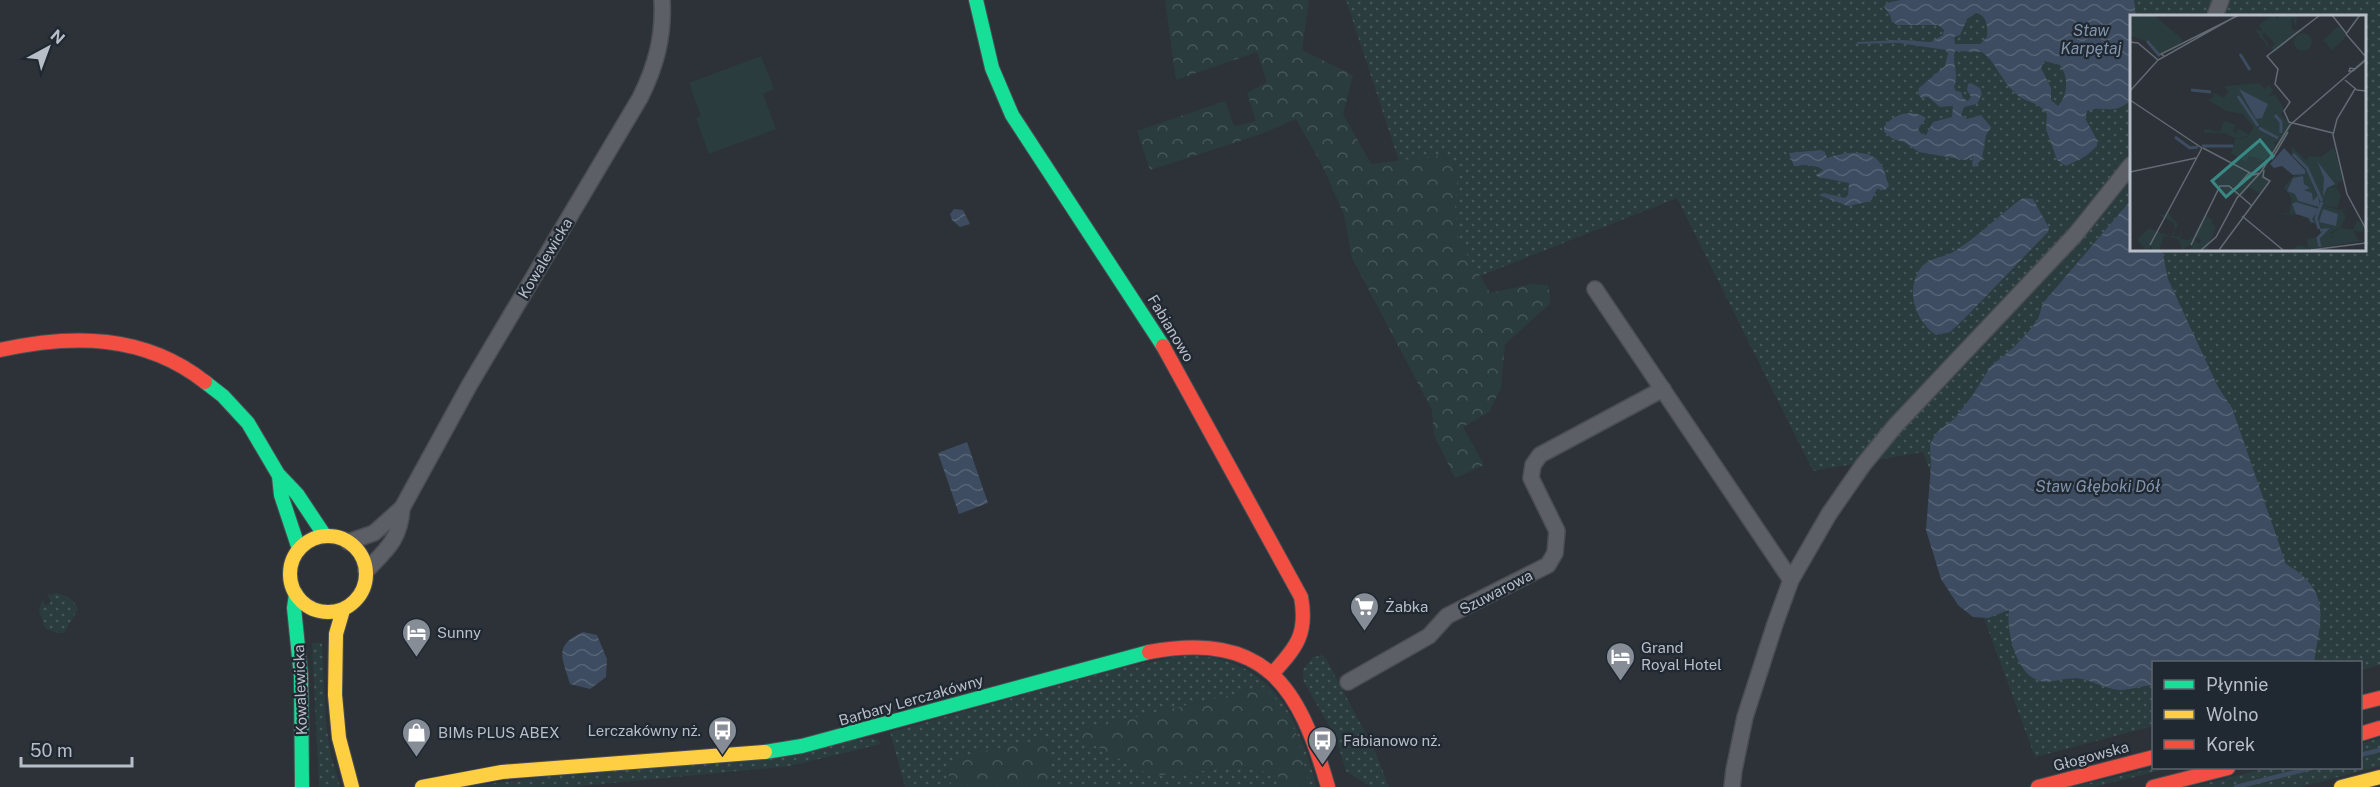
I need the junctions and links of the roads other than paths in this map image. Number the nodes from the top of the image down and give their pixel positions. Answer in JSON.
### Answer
{"nodes":[{"id":1,"x":662,"y":0,"type":"edge"},
{"id":2,"x":976,"y":0,"type":"edge"},
{"id":3,"x":2221,"y":0,"type":"edge"},
{"id":4,"x":2215,"y":15,"type":"edge"},
{"id":5,"x":2130,"y":166,"type":"edge"},
{"id":6,"x":1595,"y":288,"type":"dead end"},
{"id":7,"x":0,"y":350,"type":"edge"},
{"id":8,"x":1663,"y":389,"type":"junction"},
{"id":9,"x":279,"y":476,"type":"junction"},
{"id":10,"x":402,"y":508,"type":"junction"},
{"id":11,"x":325,"y":536,"type":"junction"},
{"id":12,"x":348,"y":542,"type":"junction"},
{"id":13,"x":299,"y":549,"type":"junction"},
{"id":14,"x":366,"y":571,"type":"junction"},
{"id":15,"x":1791,"y":580,"type":"junction"},
{"id":16,"x":296,"y":594,"type":"junction"},
{"id":17,"x":343,"y":609,"type":"junction"},
{"id":18,"x":1272,"y":674,"type":"junction"},
{"id":19,"x":1348,"y":682,"type":"dead end"},
{"id":20,"x":2380,"y":698,"type":"edge"},
{"id":21,"x":2362,"y":704,"type":"edge"},
{"id":22,"x":2380,"y":728,"type":"edge"},
{"id":23,"x":2362,"y":734,"type":"edge"},
{"id":24,"x":2152,"y":758,"type":"edge"},
{"id":25,"x":2224,"y":769,"type":"edge"},
{"id":26,"x":2380,"y":777,"type":"edge"},
{"id":27,"x":302,"y":787,"type":"edge"},
{"id":28,"x":352,"y":787,"type":"edge"},
{"id":29,"x":422,"y":787,"type":"edge"},
{"id":30,"x":1328,"y":787,"type":"edge"},
{"id":31,"x":1732,"y":787,"type":"edge"},
{"id":32,"x":2038,"y":787,"type":"edge"},
{"id":33,"x":2153,"y":787,"type":"edge"},
{"id":34,"x":2341,"y":787,"type":"edge"}],
"edges":[{"from":1,"to":10,"type":"street","name":"Kowalewicka"},
{"from":2,"to":18,"type":"street","name":"Fabianowo"},
{"from":3,"to":4,"type":"street"},
{"from":5,"to":15,"type":"street"},
{"from":6,"to":8,"type":"street"},
{"from":7,"to":9,"type":"street"},
{"from":8,"to":15,"type":"street"},
{"from":8,"to":19,"type":"street","name":"Szuwarowa"},
{"from":9,"to":11,"type":"street"},
{"from":9,"to":13,"type":"street"},
{"from":10,"to":12,"type":"street","name":"Kowalewicka"},
{"from":10,"to":14,"type":"street","name":"Kowalewicka"},
{"from":11,"to":12,"type":"street"},
{"from":11,"to":13,"type":"street"},
{"from":12,"to":14,"type":"street"},
{"from":13,"to":16,"type":"street"},
{"from":14,"to":17,"type":"street"},
{"from":15,"to":31,"type":"street"},
{"from":16,"to":17,"type":"street"},
{"from":16,"to":27,"type":"street","name":"Kowalewicka"},
{"from":17,"to":28,"type":"street"},
{"from":18,"to":29,"type":"street","name":"Barbary Lerczakówny"},
{"from":18,"to":30,"type":"street","name":"Barbary Lerczakówny"},
{"from":20,"to":21,"type":"street"},
{"from":22,"to":23,"type":"street"},
{"from":24,"to":32,"type":"street","name":"Głogowska"},
{"from":25,"to":33,"type":"street"},
{"from":26,"to":34,"type":"street"}]}
